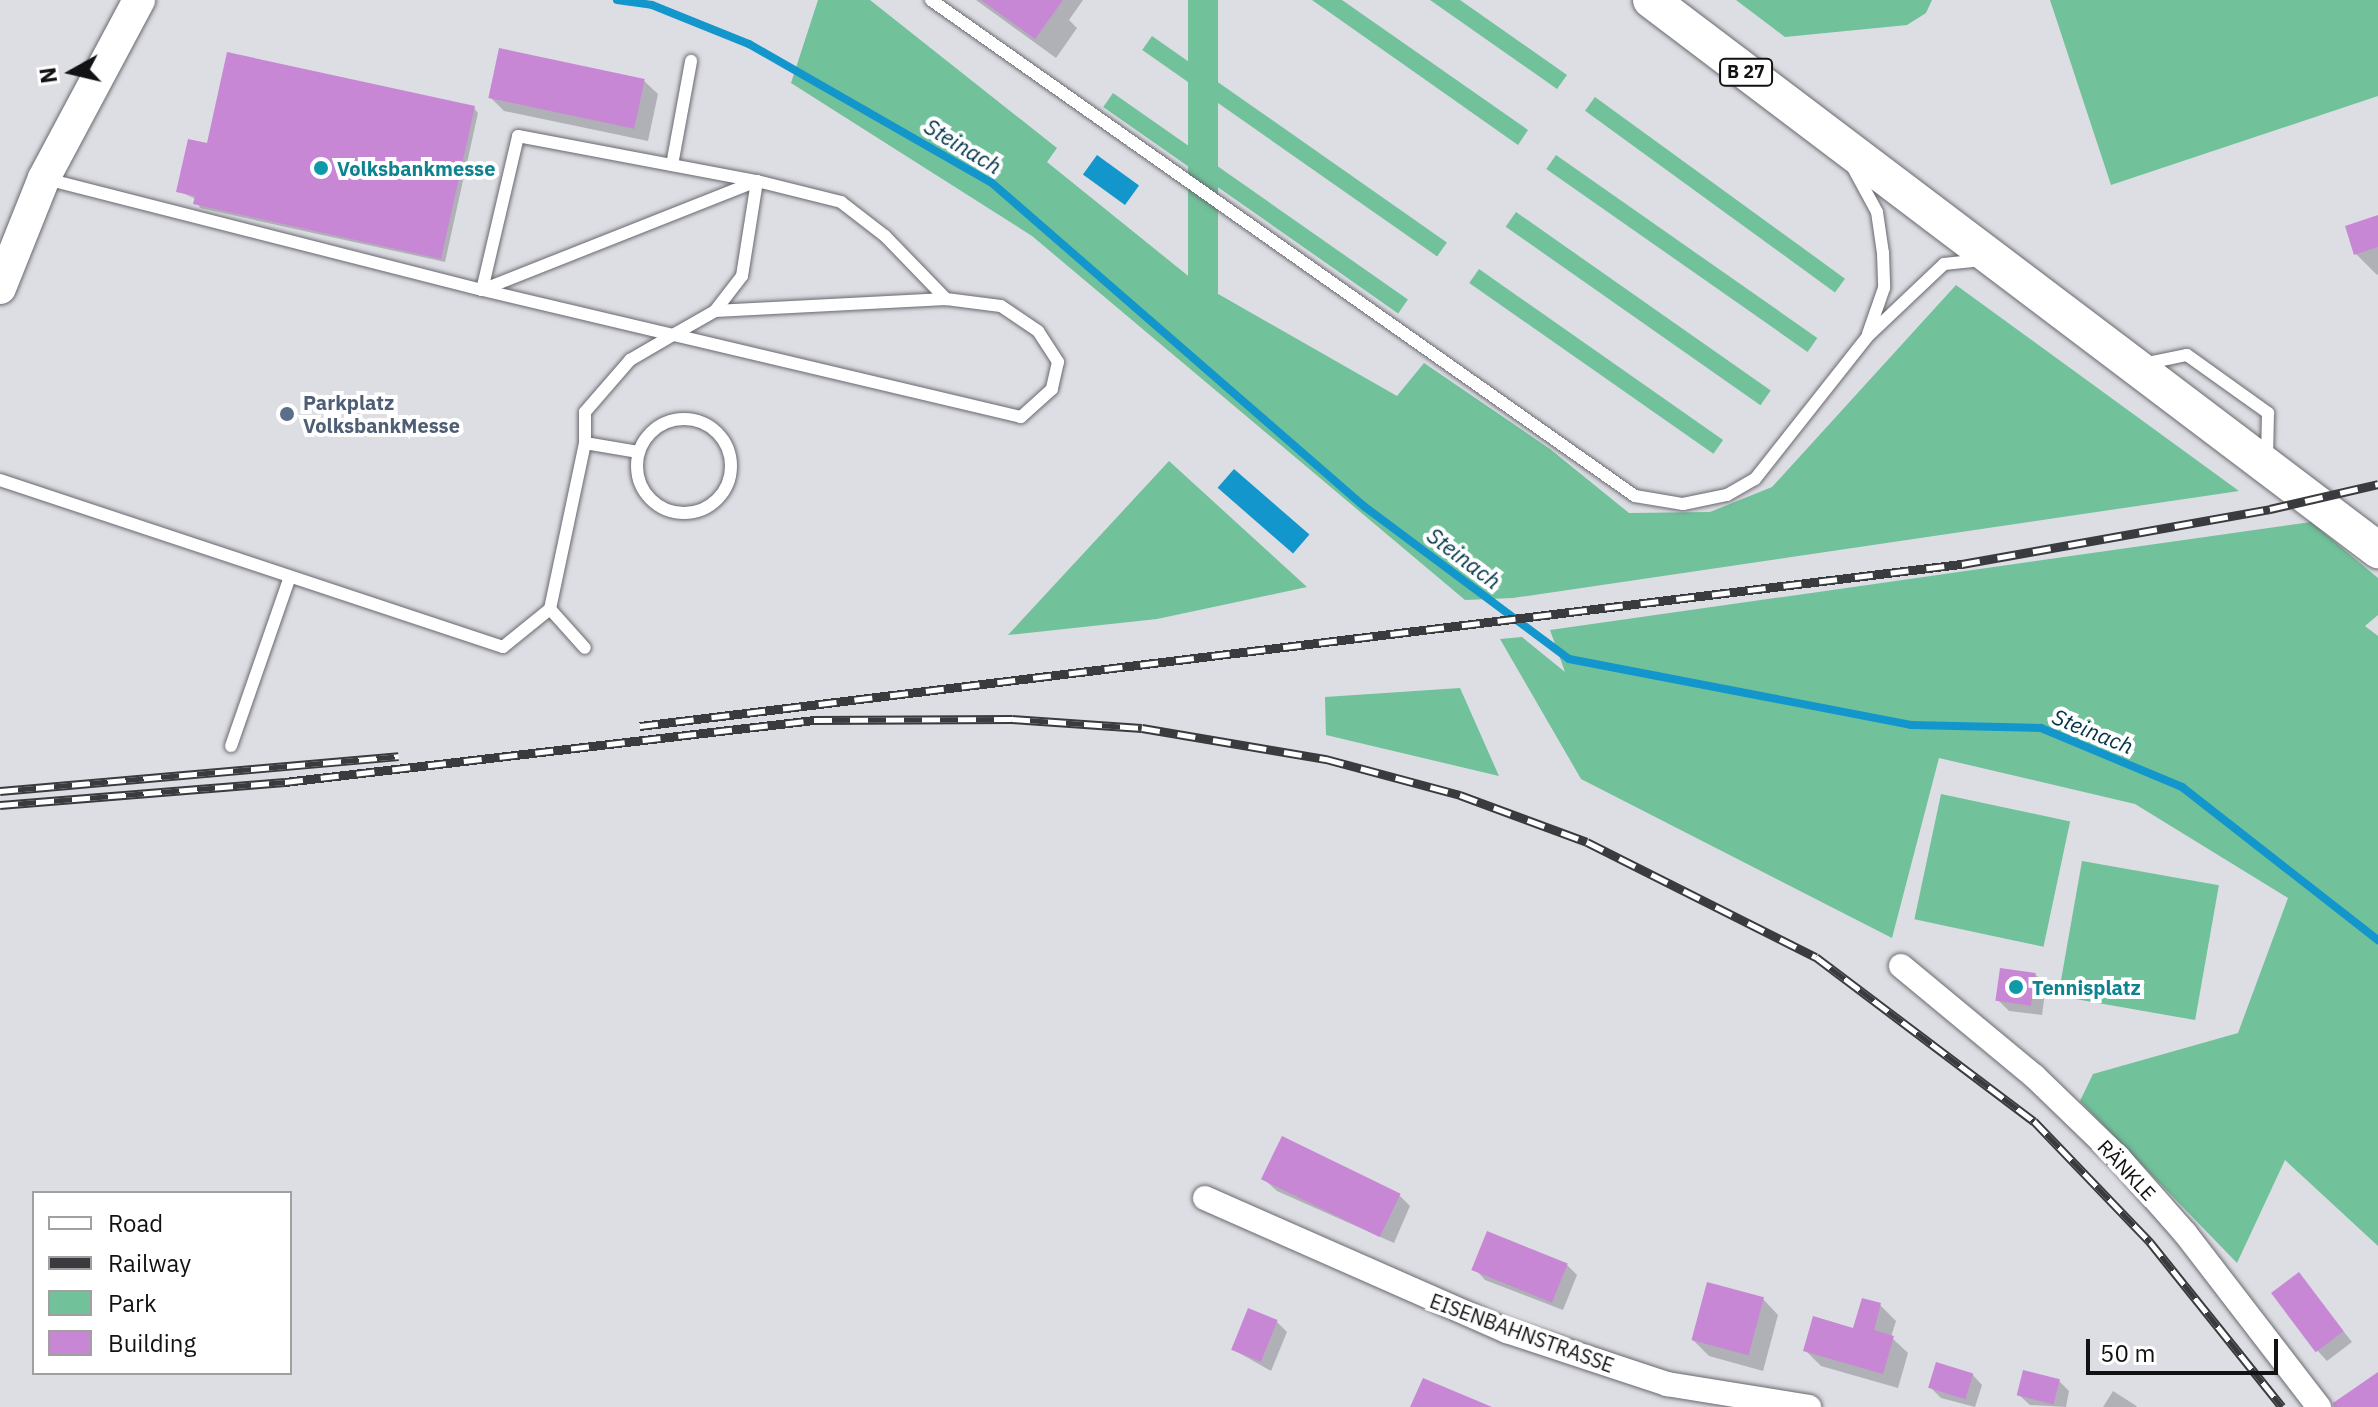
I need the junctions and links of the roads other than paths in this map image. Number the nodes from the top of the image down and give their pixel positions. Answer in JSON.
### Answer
{"nodes":[{"id":1,"x":139,"y":0,"type":"edge"},
{"id":2,"x":931,"y":0,"type":"edge"},
{"id":3,"x":1651,"y":0,"type":"edge"},
{"id":4,"x":691,"y":61,"type":"dead end"},
{"id":5,"x":1840,"y":145,"type":"junction"},
{"id":6,"x":672,"y":165,"type":"junction"},
{"id":7,"x":44,"y":178,"type":"junction"},
{"id":8,"x":757,"y":181,"type":"junction"},
{"id":9,"x":1993,"y":261,"type":"junction"},
{"id":10,"x":0,"y":288,"type":"edge"},
{"id":11,"x":482,"y":290,"type":"junction"},
{"id":12,"x":946,"y":299,"type":"junction"},
{"id":13,"x":715,"y":311,"type":"junction"},
{"id":14,"x":673,"y":335,"type":"junction"},
{"id":15,"x":1867,"y":337,"type":"junction"},
{"id":16,"x":585,"y":443,"type":"junction"},
{"id":17,"x":638,"y":452,"type":"junction"},
{"id":18,"x":0,"y":480,"type":"edge"},
{"id":19,"x":2378,"y":550,"type":"edge"},
{"id":20,"x":290,"y":577,"type":"junction"},
{"id":21,"x":550,"y":609,"type":"junction"},
{"id":22,"x":585,"y":648,"type":"dead end"},
{"id":23,"x":231,"y":746,"type":"dead end"},
{"id":24,"x":1901,"y":966,"type":"dead end"},
{"id":25,"x":1205,"y":1198,"type":"dead end"},
{"id":26,"x":1809,"y":1407,"type":"edge"},
{"id":27,"x":2319,"y":1407,"type":"edge"}],
"edges":[{"from":1,"to":7,"type":"street"},
{"from":2,"to":15,"type":"lane"},
{"from":3,"to":5,"type":"main road","number":"B 27"},
{"from":4,"to":6,"type":"lane"},
{"from":5,"to":9,"type":"main road","number":"B 27"},
{"from":5,"to":15,"type":"lane"},
{"from":6,"to":8,"type":"lane"},
{"from":6,"to":11,"type":"lane"},
{"from":7,"to":10,"type":"street"},
{"from":7,"to":11,"type":"lane"},
{"from":8,"to":11,"type":"lane"},
{"from":8,"to":12,"type":"lane"},
{"from":8,"to":13,"type":"lane"},
{"from":9,"to":15,"type":"lane"},
{"from":9,"to":19,"type":"main road","number":"B 27"},
{"from":11,"to":14,"type":"lane"},
{"from":12,"to":13,"type":"lane"},
{"from":12,"to":14,"type":"lane"},
{"from":13,"to":14,"type":"lane"},
{"from":14,"to":16,"type":"lane"},
{"from":16,"to":17,"type":"lane"},
{"from":16,"to":21,"type":"lane"},
{"from":17,"to":17,"type":"lane"},
{"from":18,"to":20,"type":"lane"},
{"from":20,"to":21,"type":"lane"},
{"from":20,"to":23,"type":"lane"},
{"from":21,"to":22,"type":"lane"},
{"from":24,"to":27,"type":"street","name":"RÄNKLE"},
{"from":25,"to":26,"type":"street","name":"EISENBAHNSTRASSE"}]}
